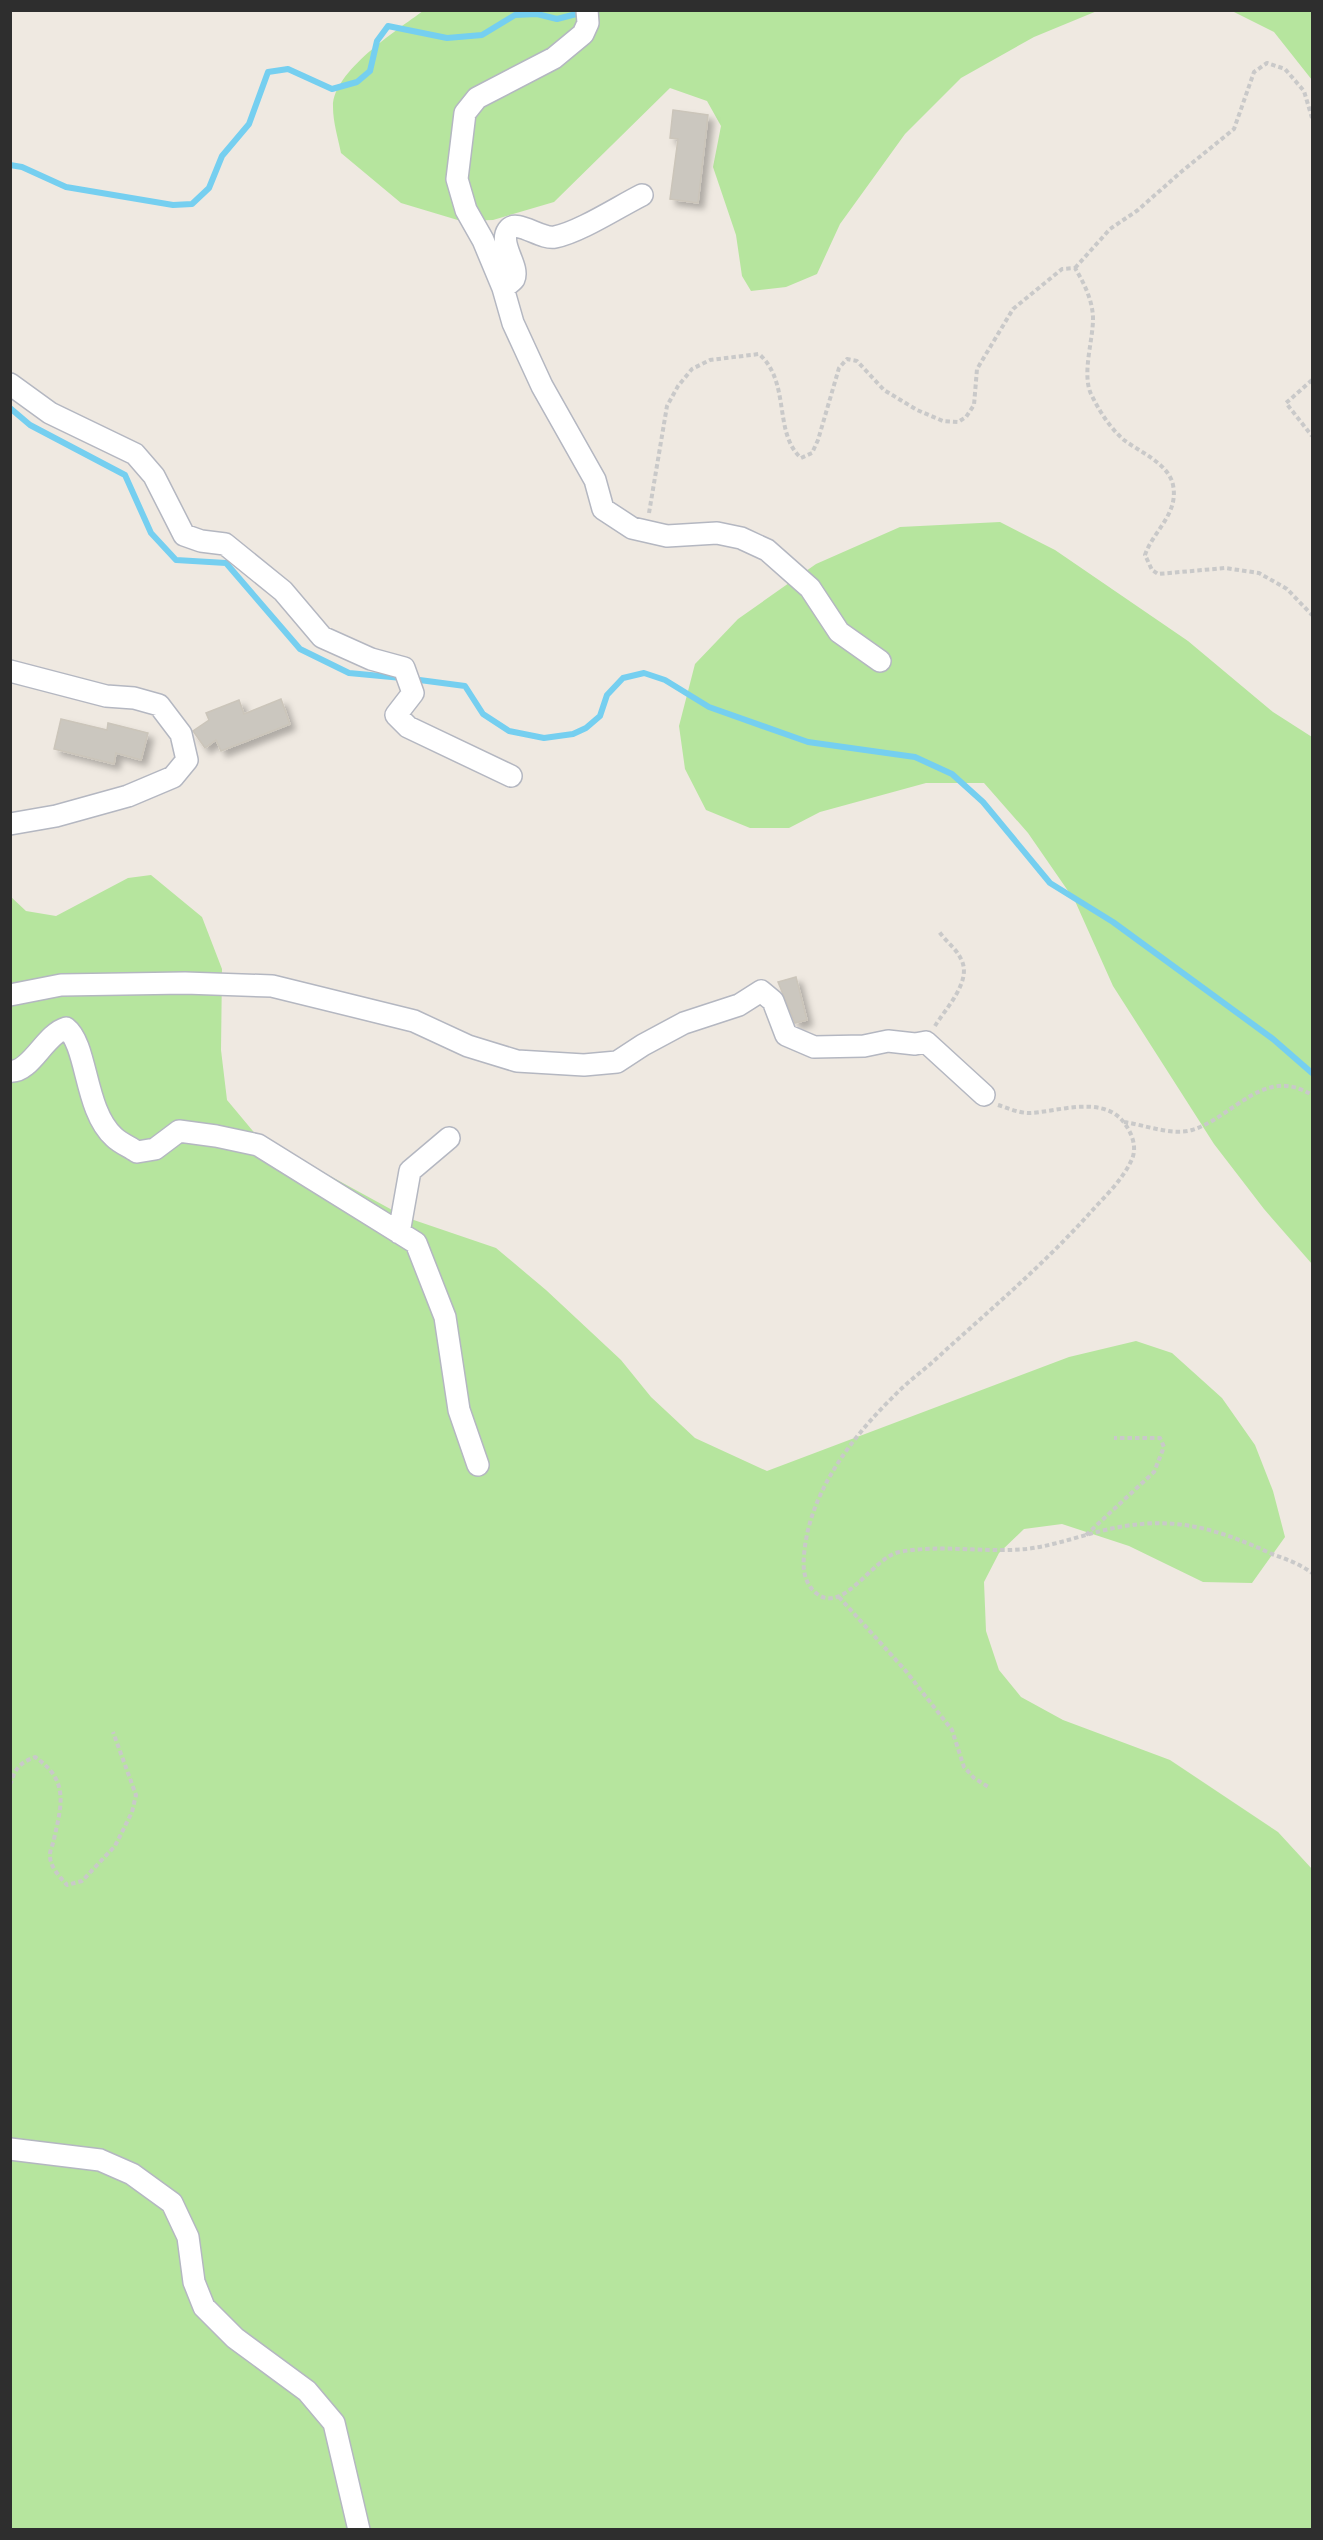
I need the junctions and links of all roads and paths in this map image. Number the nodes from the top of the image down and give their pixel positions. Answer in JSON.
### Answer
{"nodes":[{"id":1,"x":588,"y":17,"type":"edge"},
{"id":2,"x":1312,"y":118,"type":"edge"},
{"id":3,"x":642,"y":195,"type":"dead end"},
{"id":4,"x":1075,"y":268,"type":"junction"},
{"id":5,"x":503,"y":288,"type":"junction"},
{"id":6,"x":1312,"y":380,"type":"edge"},
{"id":7,"x":10,"y":384,"type":"edge"},
{"id":8,"x":1312,"y":436,"type":"edge"},
{"id":9,"x":645,"y":531,"type":"junction"},
{"id":10,"x":1312,"y":615,"type":"edge"},
{"id":11,"x":880,"y":661,"type":"dead end"},
{"id":12,"x":10,"y":671,"type":"edge"},
{"id":13,"x":511,"y":776,"type":"dead end"},
{"id":14,"x":10,"y":824,"type":"edge"},
{"id":15,"x":938,"y":930,"type":"dead end"},
{"id":16,"x":10,"y":995,"type":"edge"},
{"id":17,"x":926,"y":1042,"type":"junction"},
{"id":18,"x":10,"y":1071,"type":"edge"},
{"id":19,"x":984,"y":1095,"type":"joint"},
{"id":20,"x":1312,"y":1095,"type":"edge"},
{"id":21,"x":1123,"y":1121,"type":"junction"},
{"id":22,"x":449,"y":1138,"type":"dead end"},
{"id":23,"x":399,"y":1233,"type":"junction"},
{"id":24,"x":1114,"y":1438,"type":"dead end"},
{"id":25,"x":478,"y":1465,"type":"dead end"},
{"id":26,"x":1085,"y":1536,"type":"junction"},
{"id":27,"x":1312,"y":1573,"type":"edge"},
{"id":28,"x":839,"y":1597,"type":"junction"},
{"id":29,"x":113,"y":1732,"type":"dead end"},
{"id":30,"x":10,"y":1785,"type":"edge"},
{"id":31,"x":990,"y":1788,"type":"dead end"},
{"id":32,"x":10,"y":2149,"type":"edge"},
{"id":33,"x":359,"y":2529,"type":"edge"}],
"edges":[{"from":1,"to":5,"type":"street"},
{"from":2,"to":4,"type":"path"},
{"from":3,"to":5,"type":"street"},
{"from":4,"to":9,"type":"path"},
{"from":4,"to":10,"type":"path"},
{"from":5,"to":9,"type":"street"},
{"from":6,"to":8,"type":"path"},
{"from":7,"to":13,"type":"street"},
{"from":9,"to":11,"type":"street"},
{"from":12,"to":14,"type":"street"},
{"from":15,"to":17,"type":"path"},
{"from":16,"to":17,"type":"street"},
{"from":17,"to":19,"type":"street"},
{"from":18,"to":23,"type":"street"},
{"from":19,"to":21,"type":"path"},
{"from":20,"to":21,"type":"path"},
{"from":21,"to":28,"type":"path"},
{"from":22,"to":23,"type":"street"},
{"from":23,"to":25,"type":"street"},
{"from":24,"to":26,"type":"path"},
{"from":26,"to":27,"type":"path"},
{"from":26,"to":28,"type":"path"},
{"from":28,"to":31,"type":"path"},
{"from":29,"to":30,"type":"path"},
{"from":32,"to":33,"type":"street"}]}
